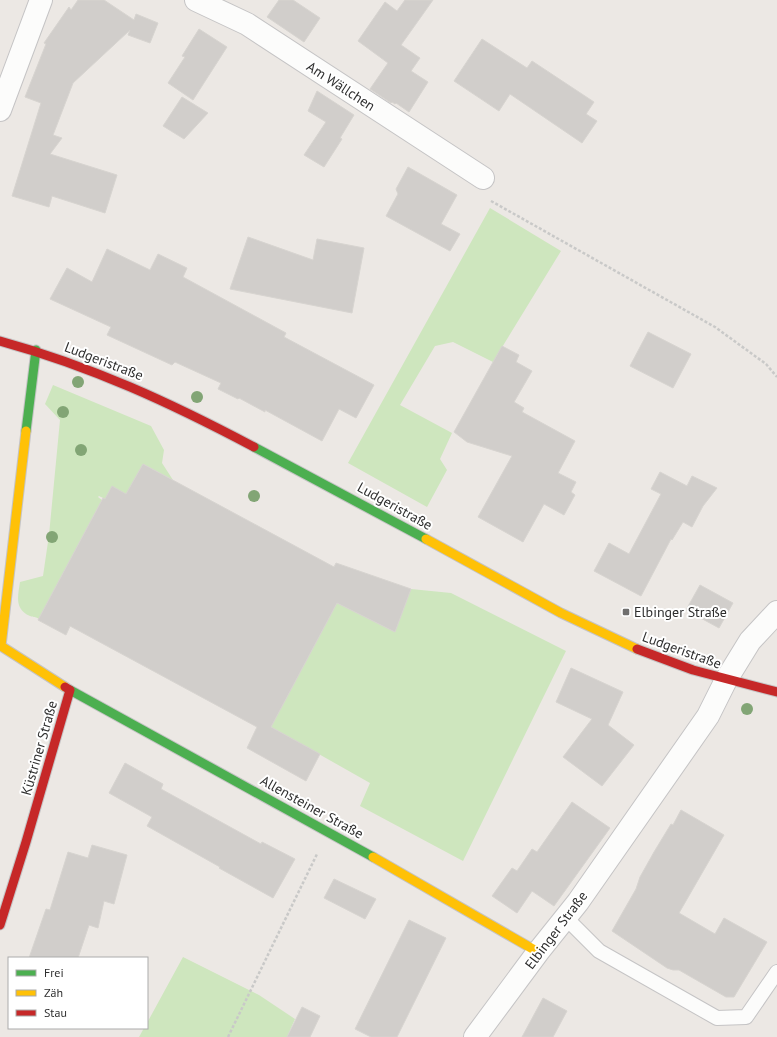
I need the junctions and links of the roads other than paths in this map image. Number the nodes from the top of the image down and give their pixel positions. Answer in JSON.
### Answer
{"nodes":[{"id":1,"x":41,"y":0,"type":"edge"},
{"id":2,"x":196,"y":0,"type":"edge"},
{"id":3,"x":0,"y":110,"type":"edge"},
{"id":4,"x":483,"y":178,"type":"road end"},
{"id":5,"x":0,"y":341,"type":"edge"},
{"id":6,"x":36,"y":350,"type":"junction"},
{"id":7,"x":777,"y":612,"type":"edge"},
{"id":8,"x":726,"y":680,"type":"junction"},
{"id":9,"x":70,"y":690,"type":"junction"},
{"id":10,"x":777,"y":692,"type":"edge"},
{"id":11,"x":566,"y":918,"type":"junction"},
{"id":12,"x":0,"y":925,"type":"edge"},
{"id":13,"x":538,"y":952,"type":"junction"},
{"id":14,"x":777,"y":972,"type":"edge"},
{"id":15,"x":475,"y":1037,"type":"edge"}],
"edges":[{"from":1,"to":3,"type":"street"},
{"from":2,"to":4,"type":"street","name":"Am Wällchen"},
{"from":5,"to":6,"type":"street","name":"Ludgeristraße"},
{"from":6,"to":8,"type":"street","name":"Ludgeristraße"},
{"from":6,"to":9,"type":"street","name":"Küstriner Straße"},
{"from":7,"to":8,"type":"street"},
{"from":8,"to":10,"type":"street","name":"Ludgeristraße"},
{"from":8,"to":11,"type":"street","name":"Elbinger Straße"},
{"from":9,"to":12,"type":"street","name":"Küstriner Straße"},
{"from":9,"to":13,"type":"street","name":"Allensteiner Straße"},
{"from":11,"to":13,"type":"street","name":"Elbinger Straße"},
{"from":11,"to":14,"type":"lane"},
{"from":13,"to":15,"type":"street","name":"Elbinger Straße"}]}
